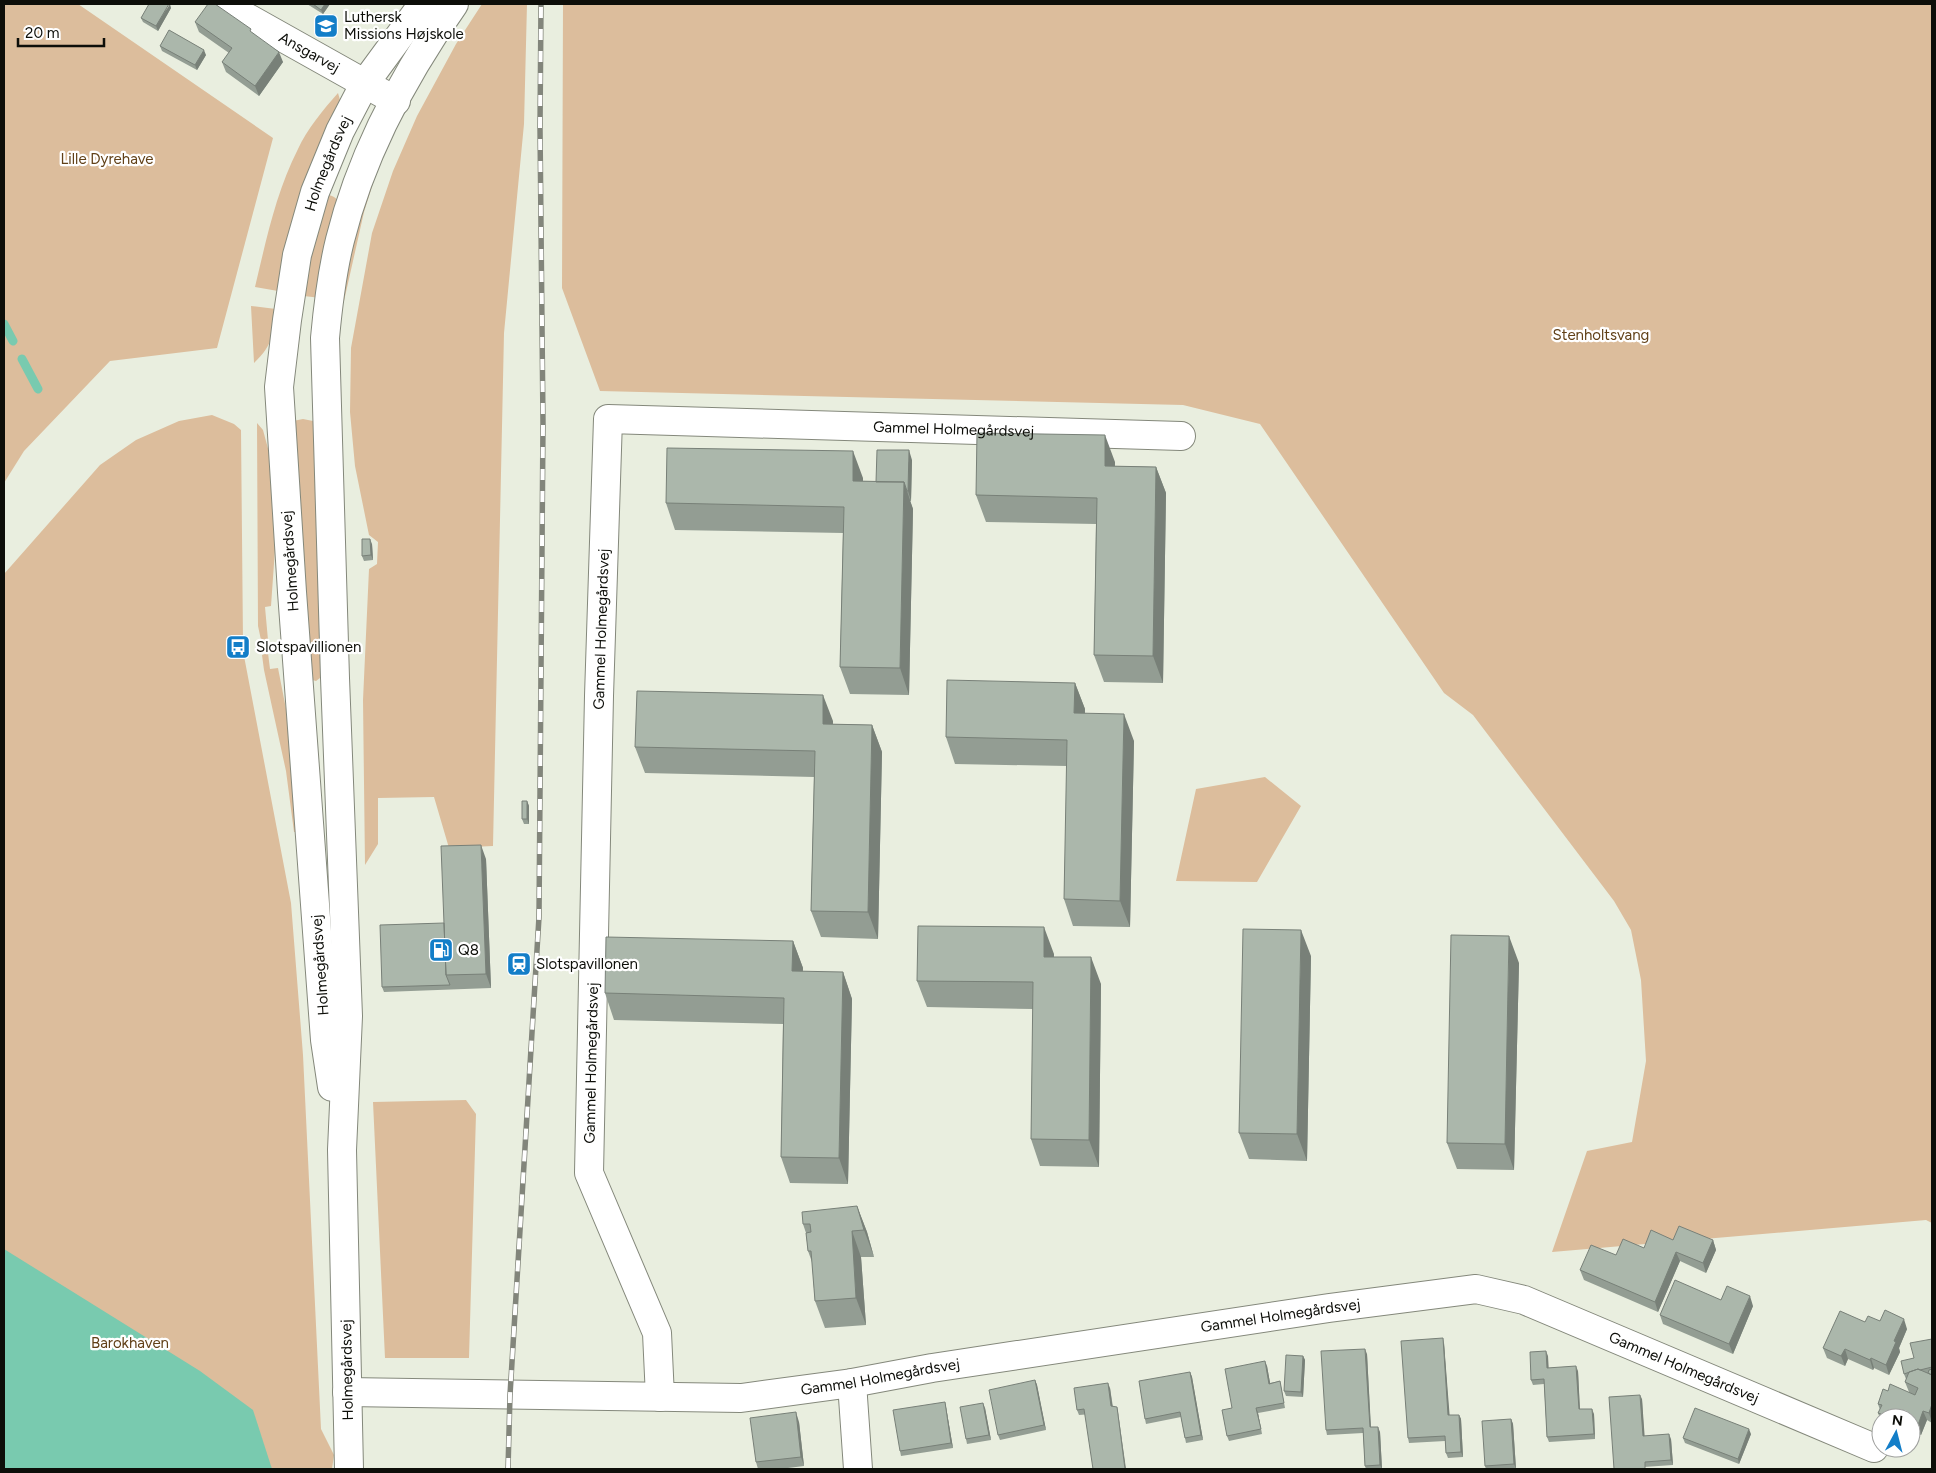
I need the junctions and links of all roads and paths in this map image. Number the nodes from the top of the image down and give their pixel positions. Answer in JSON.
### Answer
{"nodes":[{"id":1,"x":223,"y":4,"type":"edge"},
{"id":2,"x":423,"y":4,"type":"edge"},
{"id":3,"x":454,"y":4,"type":"edge"},
{"id":4,"x":365,"y":83,"type":"junction"},
{"id":5,"x":396,"y":100,"type":"junction"},
{"id":6,"x":1182,"y":436,"type":"dead end"},
{"id":7,"x":342,"y":1150,"type":"junction"},
{"id":8,"x":852,"y":1383,"type":"junction"},
{"id":9,"x":347,"y":1392,"type":"junction"},
{"id":10,"x":660,"y":1398,"type":"junction"},
{"id":11,"x":1871,"y":1447,"type":"edge"},
{"id":12,"x":349,"y":1469,"type":"edge"},
{"id":13,"x":858,"y":1469,"type":"edge"}],
"edges":[{"from":1,"to":4,"type":"street","name":"Ansgarvej"},
{"from":2,"to":4,"type":"street","name":"Holmegårdsvej"},
{"from":3,"to":5,"type":"street","name":"Holmegårdsvej"},
{"from":4,"to":5,"type":"street","name":"Ansgarvej"},
{"from":4,"to":7,"type":"street","name":"Holmegårdsvej"},
{"from":5,"to":7,"type":"street","name":"Holmegårdsvej"},
{"from":6,"to":10,"type":"street","name":"Gammel Holmegårdsvej"},
{"from":7,"to":9,"type":"street","name":"Holmegårdsvej"},
{"from":8,"to":10,"type":"street","name":"Gammel Holmegårdsvej"},
{"from":8,"to":11,"type":"street","name":"Gammel Holmegårdsvej"},
{"from":8,"to":13,"type":"street"},
{"from":9,"to":10,"type":"street","name":"Gammel Holmegårdsvej"},
{"from":9,"to":12,"type":"street","name":"Holmegårdsvej"}]}
